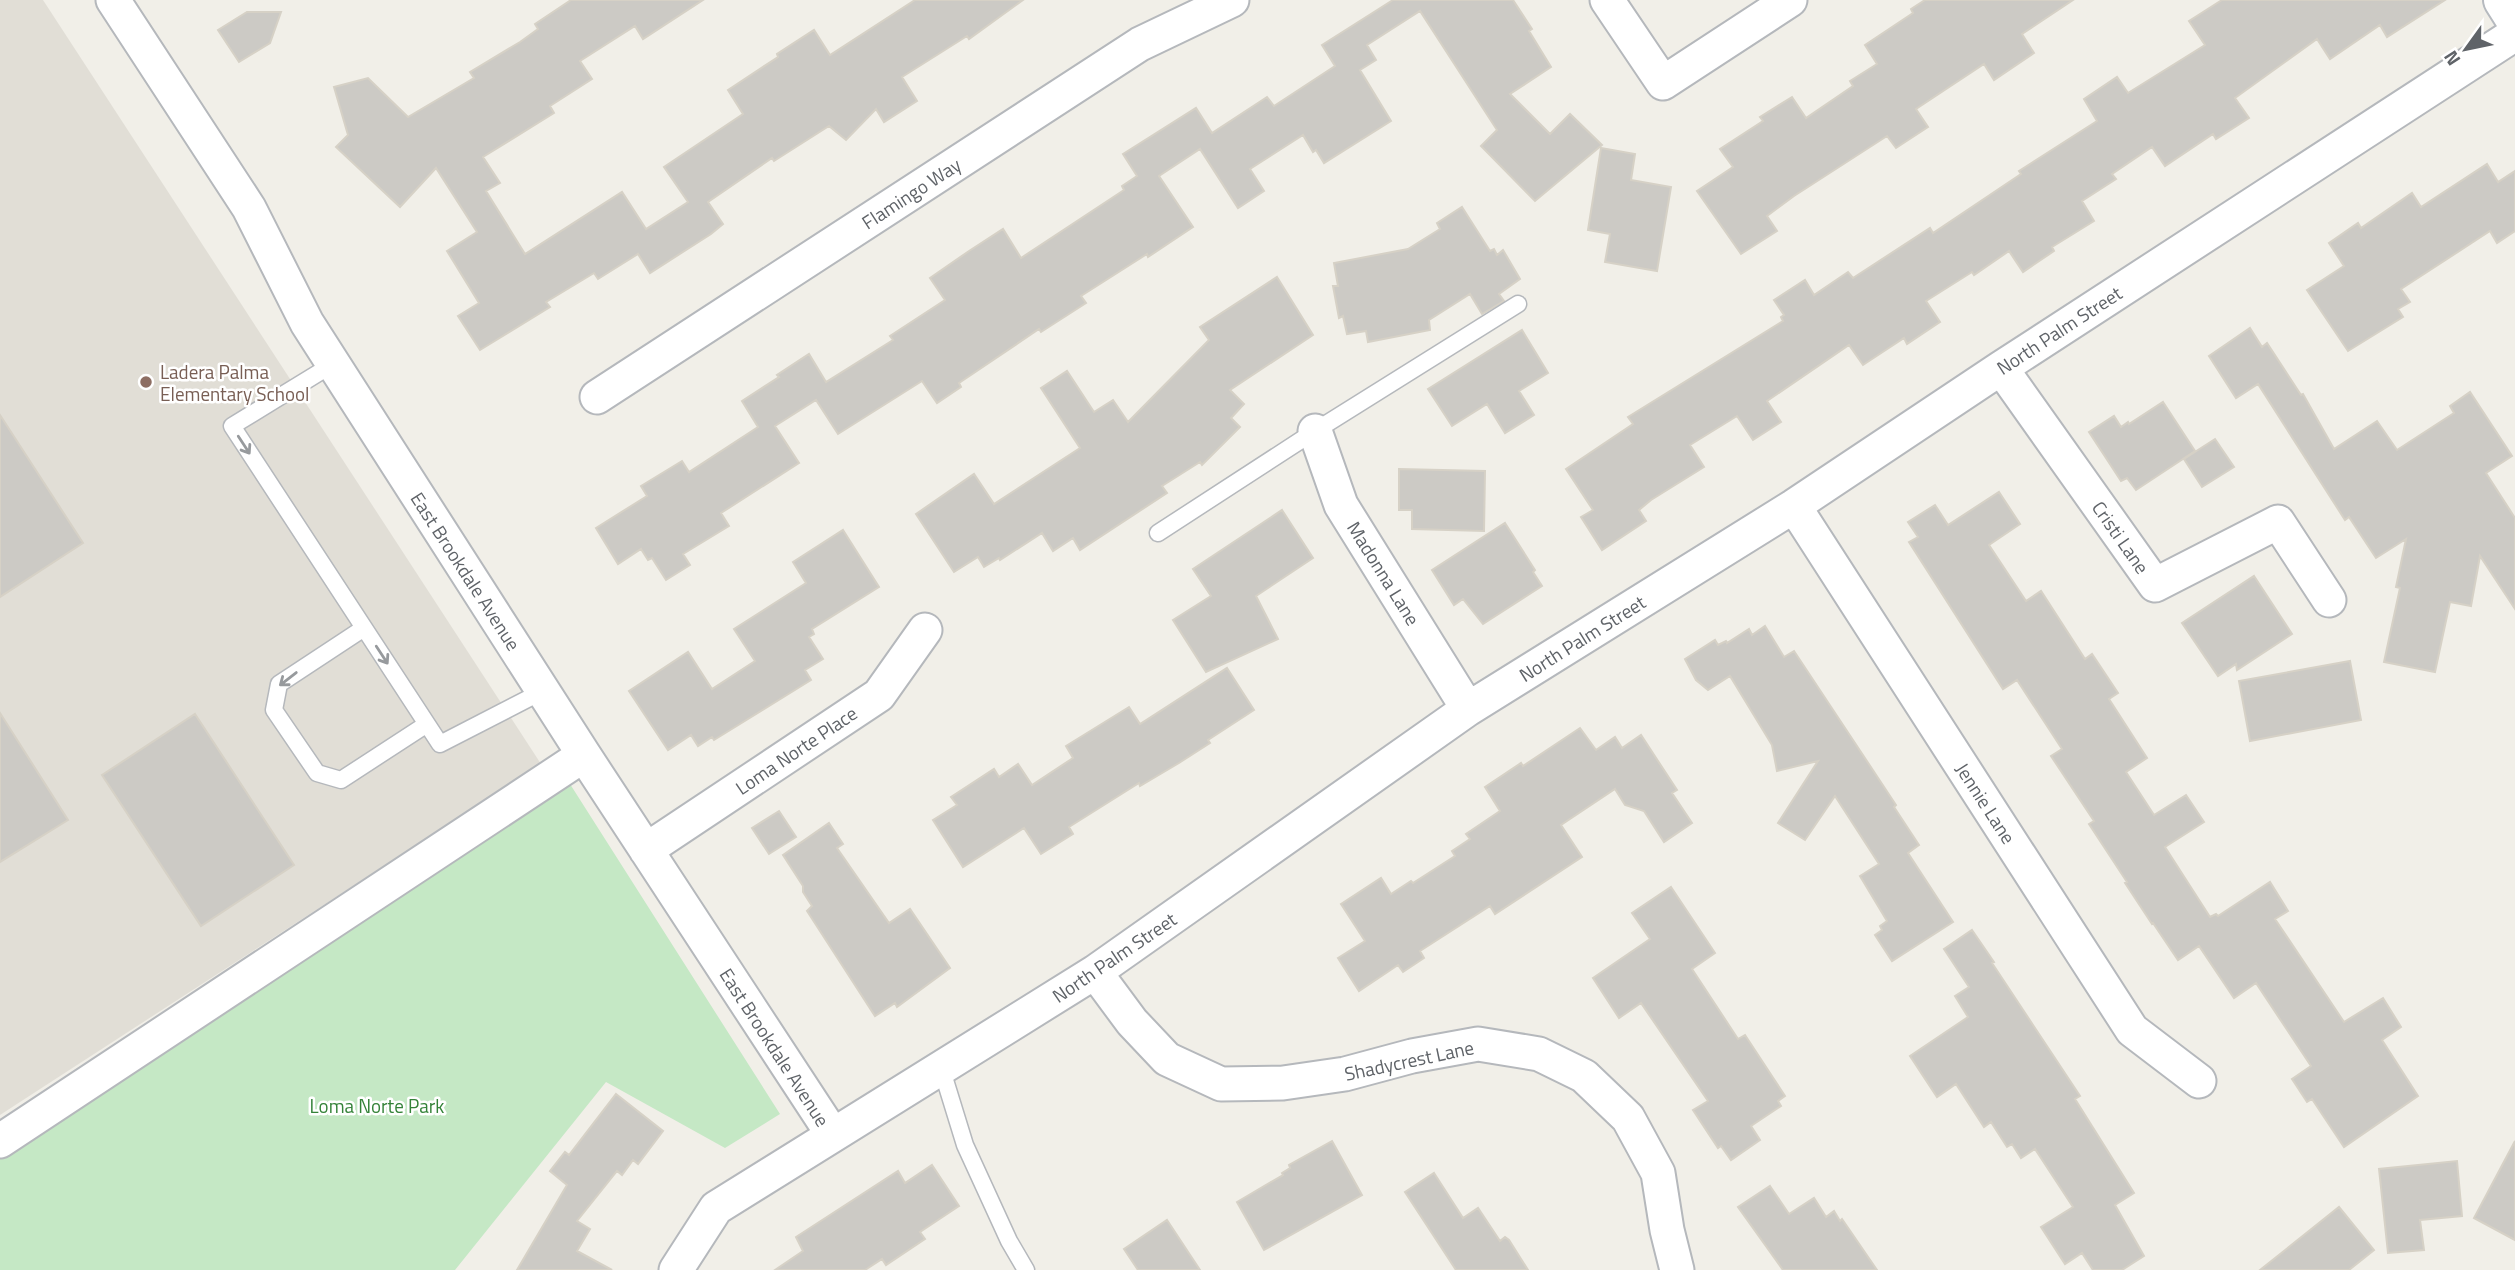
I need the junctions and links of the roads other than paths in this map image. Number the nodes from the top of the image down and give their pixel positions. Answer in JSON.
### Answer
{"nodes":[{"id":1,"x":113,"y":0,"type":"edge"},
{"id":2,"x":1231,"y":0,"type":"edge"},
{"id":3,"x":1607,"y":0,"type":"edge"},
{"id":4,"x":1790,"y":0,"type":"edge"},
{"id":5,"x":2503,"y":0,"type":"edge"},
{"id":6,"x":2515,"y":19,"type":"edge"},
{"id":7,"x":2515,"y":34,"type":"edge"},
{"id":8,"x":1518,"y":304,"type":"dead end"},
{"id":9,"x":333,"y":364,"type":"junction"},
{"id":10,"x":2001,"y":368,"type":"junction"},
{"id":11,"x":597,"y":397,"type":"dead end"},
{"id":12,"x":1315,"y":430,"type":"junction"},
{"id":13,"x":1794,"y":506,"type":"junction"},
{"id":14,"x":1158,"y":533,"type":"dead end"},
{"id":15,"x":2329,"y":600,"type":"dead end"},
{"id":16,"x":364,"y":628,"type":"junction"},
{"id":17,"x":925,"y":630,"type":"dead end"},
{"id":18,"x":543,"y":691,"type":"junction"},
{"id":19,"x":1468,"y":709,"type":"junction"},
{"id":20,"x":427,"y":724,"type":"junction"},
{"id":21,"x":584,"y":755,"type":"junction"},
{"id":22,"x":646,"y":850,"type":"junction"},
{"id":23,"x":1096,"y":971,"type":"junction"},
{"id":24,"x":941,"y":1067,"type":"junction"},
{"id":25,"x":2199,"y":1081,"type":"dead end"},
{"id":26,"x":833,"y":1135,"type":"junction"},
{"id":27,"x":0,"y":1141,"type":"edge"},
{"id":28,"x":676,"y":1270,"type":"edge"},
{"id":29,"x":1026,"y":1270,"type":"edge"},
{"id":30,"x":1677,"y":1270,"type":"edge"}],
"edges":[{"from":1,"to":9,"type":"street","name":"East Brookdale Avenue"},
{"from":2,"to":11,"type":"street","name":"Flamingo Way"},
{"from":3,"to":4,"type":"street"},
{"from":5,"to":6,"type":"street"},
{"from":7,"to":10,"type":"street","name":"North Palm Street"},
{"from":8,"to":12,"type":"lane"},
{"from":9,"to":16,"type":"lane","one_way":true},
{"from":9,"to":18,"type":"street","name":"East Brookdale Avenue"},
{"from":10,"to":13,"type":"street","name":"North Palm Street"},
{"from":10,"to":15,"type":"street","name":"Cristi Lane"},
{"from":12,"to":14,"type":"lane"},
{"from":12,"to":19,"type":"street","name":"Madonna Lane"},
{"from":13,"to":19,"type":"street","name":"North Palm Street"},
{"from":13,"to":25,"type":"street","name":"Jennie Lane"},
{"from":16,"to":20,"type":"lane","one_way":true},
{"from":16,"to":20,"type":"lane","one_way":true},
{"from":17,"to":22,"type":"street","name":"Loma Norte Place"},
{"from":18,"to":20,"type":"lane"},
{"from":18,"to":21,"type":"street","name":"East Brookdale Avenue"},
{"from":19,"to":23,"type":"street","name":"North Palm Street"},
{"from":21,"to":22,"type":"street","name":"East Brookdale Avenue"},
{"from":21,"to":27,"type":"street"},
{"from":22,"to":26,"type":"street","name":"East Brookdale Avenue"},
{"from":23,"to":24,"type":"street","name":"North Palm Street"},
{"from":23,"to":30,"type":"street","name":"Shadycrest Lane"},
{"from":24,"to":26,"type":"street","name":"North Palm Street"},
{"from":24,"to":29,"type":"lane"},
{"from":26,"to":28,"type":"street","name":"North Palm Street"}]}
